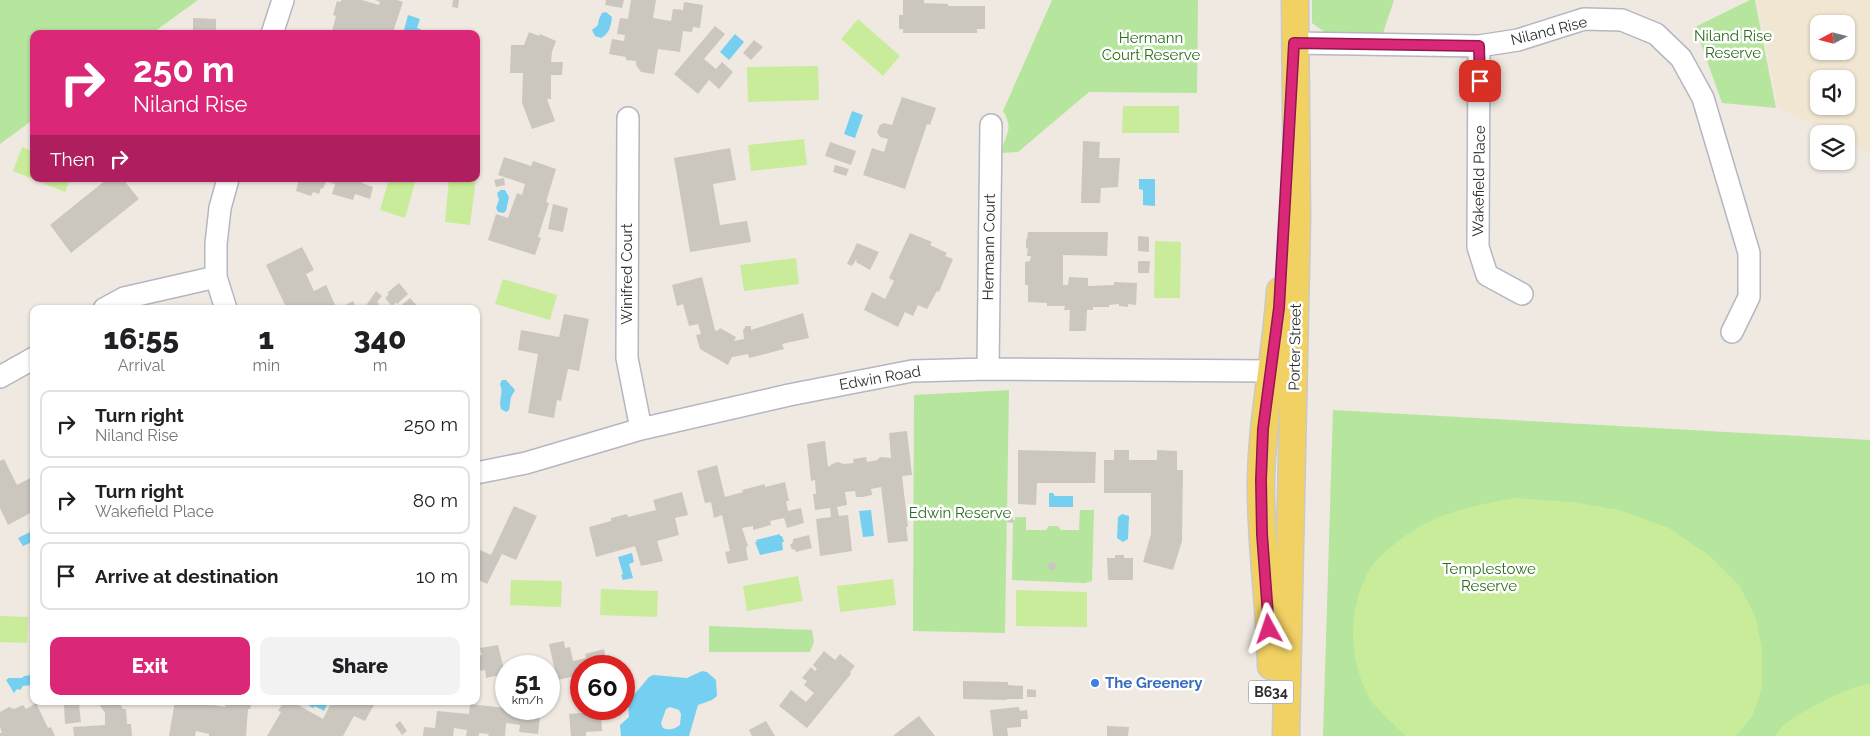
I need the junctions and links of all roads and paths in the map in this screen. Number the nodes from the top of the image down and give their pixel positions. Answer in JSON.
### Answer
{"nodes":[{"id":1,"x":283,"y":0,"type":"edge"},
{"id":2,"x":1294,"y":0,"type":"edge"},
{"id":3,"x":273,"y":30,"type":"edge"},
{"id":4,"x":1294,"y":43,"type":"junction"},
{"id":5,"x":1479,"y":46,"type":"junction"},
{"id":6,"x":628,"y":118,"type":"dead end"},
{"id":7,"x":991,"y":125,"type":"dead end"},
{"id":8,"x":227,"y":182,"type":"edge"},
{"id":9,"x":216,"y":277,"type":"junction"},
{"id":10,"x":1522,"y":294,"type":"dead end"},
{"id":11,"x":111,"y":305,"type":"edge"},
{"id":12,"x":225,"y":305,"type":"edge"},
{"id":13,"x":1732,"y":332,"type":"dead end"},
{"id":14,"x":30,"y":360,"type":"edge"},
{"id":15,"x":988,"y":369,"type":"junction"},
{"id":16,"x":1283,"y":371,"type":"junction"},
{"id":17,"x":0,"y":377,"type":"edge"},
{"id":18,"x":641,"y":429,"type":"junction"},
{"id":19,"x":480,"y":472,"type":"edge"},
{"id":20,"x":1291,"y":500,"type":"junction"},
{"id":21,"x":1262,"y":520,"type":"junction"},
{"id":22,"x":1270,"y":736,"type":"edge"},
{"id":23,"x":1286,"y":736,"type":"edge"}],
"edges":[{"from":1,"to":3,"type":"street"},
{"from":2,"to":4,"type":"main road","name":"Porter Street"},
{"from":4,"to":5,"type":"street","name":"Niland Rise"},
{"from":4,"to":16,"type":"main road","name":"Porter Street","number":"B634"},
{"from":5,"to":10,"type":"street","name":"Wakefield Place"},
{"from":5,"to":13,"type":"street","name":"Niland Rise"},
{"from":6,"to":18,"type":"street","name":"Winifred Court"},
{"from":7,"to":15,"type":"street","name":"Hermann Court"},
{"from":8,"to":9,"type":"street"},
{"from":9,"to":11,"type":"street"},
{"from":9,"to":12,"type":"street"},
{"from":14,"to":17,"type":"street"},
{"from":15,"to":16,"type":"street","name":"Edwin Road"},
{"from":15,"to":18,"type":"street","name":"Edwin Road"},
{"from":16,"to":20,"type":"main road","name":"Porter Street","number":"B634"},
{"from":16,"to":21,"type":"main road","name":"Porter Street","number":"B634"},
{"from":18,"to":19,"type":"street","name":"Edwin Road"},
{"from":20,"to":21,"type":"street"},
{"from":20,"to":23,"type":"main road","name":"Porter Street","number":"B634"},
{"from":21,"to":22,"type":"main road","name":"Porter Street","number":"B634"}]}
